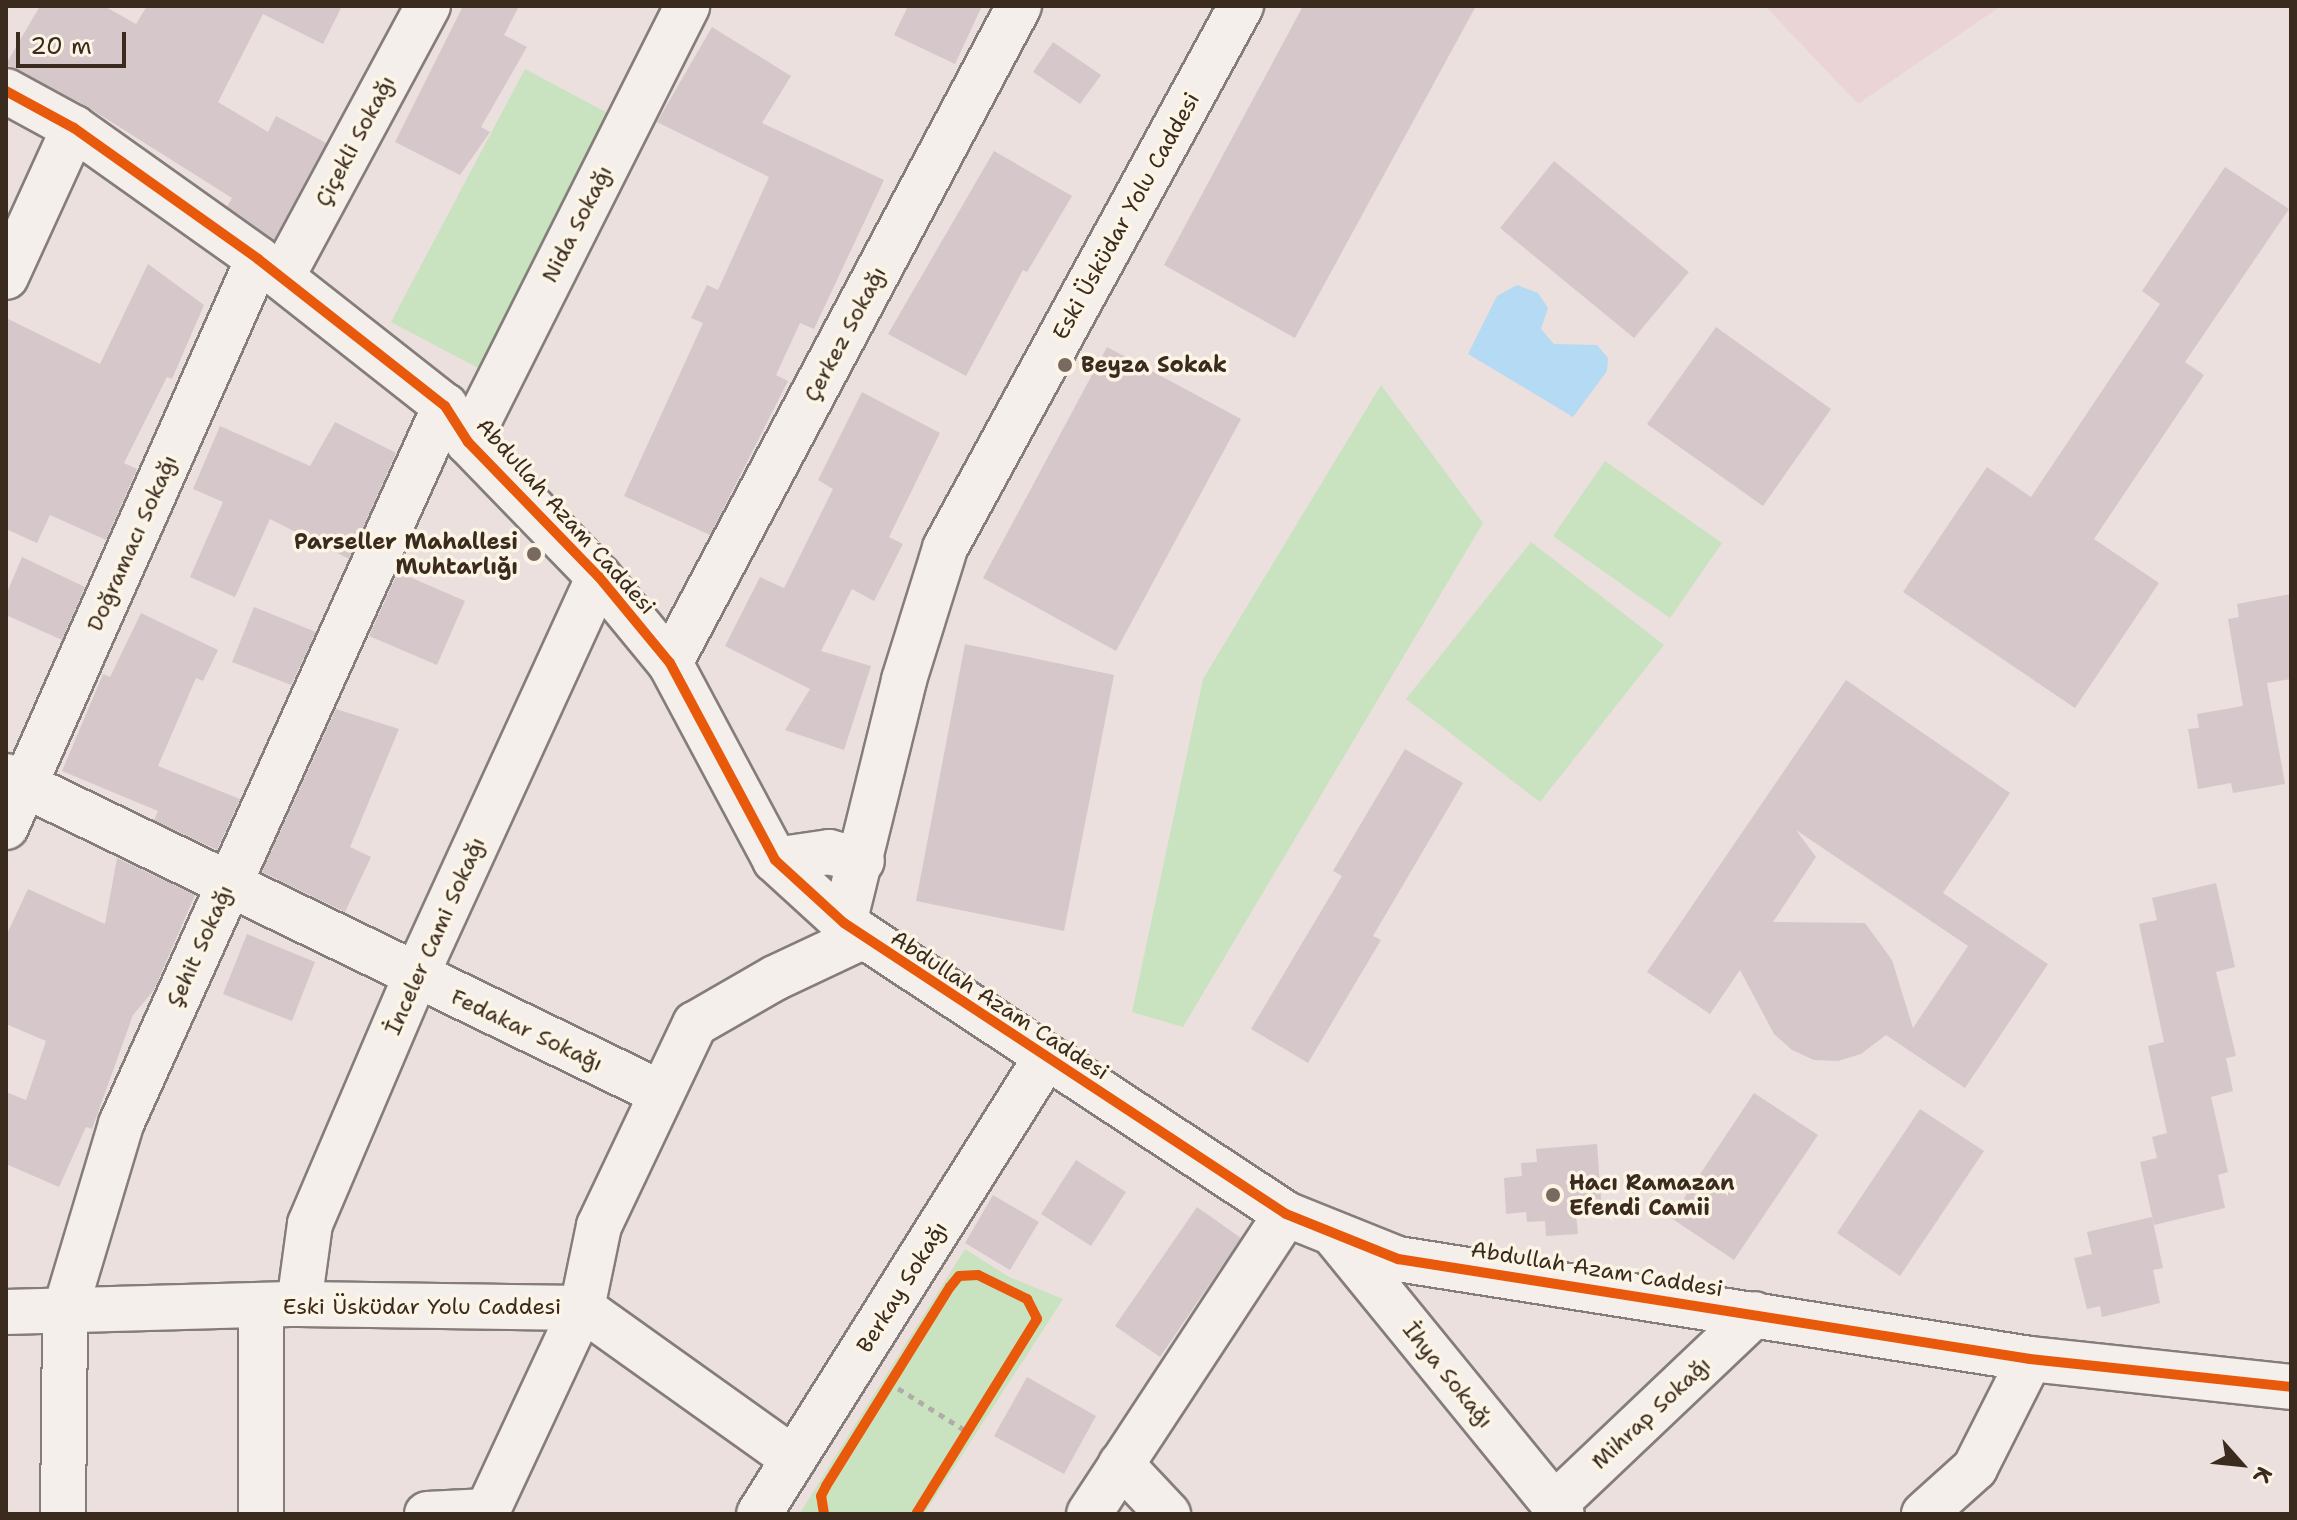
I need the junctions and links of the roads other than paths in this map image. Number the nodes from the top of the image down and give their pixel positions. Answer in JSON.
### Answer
{"nodes":[{"id":1,"x":428,"y":6,"type":"edge"},
{"id":2,"x":687,"y":6,"type":"edge"},
{"id":3,"x":1019,"y":6,"type":"edge"},
{"id":4,"x":1241,"y":6,"type":"edge"},
{"id":5,"x":6,"y":91,"type":"edge"},
{"id":6,"x":74,"y":128,"type":"junction"},
{"id":7,"x":270,"y":268,"type":"junction"},
{"id":8,"x":6,"y":277,"type":"edge"},
{"id":9,"x":445,"y":406,"type":"junction"},
{"id":10,"x":468,"y":442,"type":"junction"},
{"id":11,"x":599,"y":577,"type":"junction"},
{"id":12,"x":670,"y":663,"type":"junction"},
{"id":13,"x":15,"y":781,"type":"edge"},
{"id":14,"x":6,"y":827,"type":"edge"},
{"id":15,"x":775,"y":860,"type":"junction"},
{"id":16,"x":862,"y":861,"type":"junction"},
{"id":17,"x":227,"y":885,"type":"junction"},
{"id":18,"x":853,"y":930,"type":"junction"},
{"id":19,"x":415,"y":978,"type":"junction"},
{"id":20,"x":1045,"y":1059,"type":"junction"},
{"id":21,"x":661,"y":1093,"type":"junction"},
{"id":22,"x":1286,"y":1214,"type":"junction"},
{"id":23,"x":1334,"y":1235,"type":"junction"},
{"id":24,"x":280,"y":1306,"type":"junction"},
{"id":25,"x":582,"y":1308,"type":"junction"},
{"id":26,"x":65,"y":1311,"type":"junction"},
{"id":27,"x":6,"y":1312,"type":"edge"},
{"id":28,"x":1755,"y":1314,"type":"junction"},
{"id":29,"x":2030,"y":1359,"type":"junction"},
{"id":30,"x":2291,"y":1387,"type":"edge"},
{"id":31,"x":794,"y":1459,"type":"junction"},
{"id":32,"x":1121,"y":1464,"type":"junction"},
{"id":33,"x":1556,"y":1511,"type":"edge"},
{"id":34,"x":486,"y":1513,"type":"edge"},
{"id":35,"x":63,"y":1514,"type":"edge"},
{"id":36,"x":261,"y":1514,"type":"edge"},
{"id":37,"x":427,"y":1514,"type":"edge"},
{"id":38,"x":759,"y":1514,"type":"edge"},
{"id":39,"x":1089,"y":1514,"type":"edge"},
{"id":40,"x":1168,"y":1514,"type":"edge"},
{"id":41,"x":1924,"y":1514,"type":"edge"}],
"edges":[{"from":1,"to":7,"type":"street","name":"Çiçekli Sokağı"},
{"from":2,"to":10,"type":"street","name":"Nida Sokağı"},
{"from":3,"to":12,"type":"street","name":"Çerkez Sokağı"},
{"from":4,"to":16,"type":"street","name":"Eski Üsküdar Yolu Caddesi"},
{"from":5,"to":6,"type":"street","name":"Abdullah Azam Caddesi"},
{"from":6,"to":7,"type":"street","name":"Abdullah Azam Caddesi"},
{"from":6,"to":8,"type":"street"},
{"from":7,"to":9,"type":"street","name":"Abdullah Azam Caddesi"},
{"from":7,"to":13,"type":"street","name":"Doğramacı Sokağı"},
{"from":9,"to":10,"type":"street","name":"Abdullah Azam Caddesi"},
{"from":9,"to":17,"type":"street","name":"Şehit Sokağı"},
{"from":10,"to":11,"type":"street","name":"Abdullah Azam Caddesi"},
{"from":11,"to":12,"type":"street","name":"Abdullah Azam Caddesi"},
{"from":11,"to":19,"type":"street","name":"İnceler Cami Sokağı"},
{"from":12,"to":15,"type":"street","name":"Abdullah Azam Caddesi"},
{"from":13,"to":14,"type":"street","name":"Doğramacı Sokağı"},
{"from":13,"to":17,"type":"street","name":"Fedakar Sokağı"},
{"from":15,"to":16,"type":"street"},
{"from":15,"to":18,"type":"street","name":"Abdullah Azam Caddesi"},
{"from":16,"to":18,"type":"street","name":"Eski Üsküdar Yolu Caddesi"},
{"from":17,"to":19,"type":"street","name":"Fedakar Sokağı"},
{"from":17,"to":26,"type":"street","name":"Şehit Sokağı"},
{"from":18,"to":20,"type":"street","name":"Abdullah Azam Caddesi"},
{"from":18,"to":21,"type":"street","name":"Eski Üsküdar Yolu Caddesi"},
{"from":19,"to":21,"type":"street","name":"Fedakar Sokağı"},
{"from":19,"to":24,"type":"street","name":"İnceler Cami Sokağı"},
{"from":20,"to":22,"type":"street","name":"Abdullah Azam Caddesi"},
{"from":20,"to":31,"type":"street","name":"Berkay Sokağı"},
{"from":21,"to":25,"type":"street","name":"Eski Üsküdar Yolu Caddesi"},
{"from":22,"to":23,"type":"street","name":"Abdullah Azam Caddesi"},
{"from":22,"to":32,"type":"street"},
{"from":23,"to":28,"type":"street","name":"Abdullah Azam Caddesi"},
{"from":23,"to":33,"type":"street","name":"İhya Sokağı"},
{"from":24,"to":25,"type":"street","name":"Eski Üsküdar Yolu Caddesi"},
{"from":24,"to":26,"type":"street","name":"Eski Üsküdar Yolu Caddesi"},
{"from":24,"to":36,"type":"street","name":"İnceler Cami Sokağı"},
{"from":25,"to":31,"type":"street"},
{"from":25,"to":34,"type":"street"},
{"from":26,"to":27,"type":"street","name":"Eski Üsküdar Yolu Caddesi"},
{"from":26,"to":35,"type":"street","name":"Şehit Sokağı"},
{"from":28,"to":29,"type":"street","name":"Abdullah Azam Caddesi"},
{"from":28,"to":33,"type":"street","name":"Mihrap Sokağı"},
{"from":29,"to":30,"type":"street","name":"Abdullah Azam Caddesi"},
{"from":29,"to":41,"type":"street"},
{"from":31,"to":38,"type":"street","name":"Berkay Sokağı"},
{"from":32,"to":39,"type":"street"},
{"from":32,"to":40,"type":"street"},
{"from":34,"to":37,"type":"street"}]}
